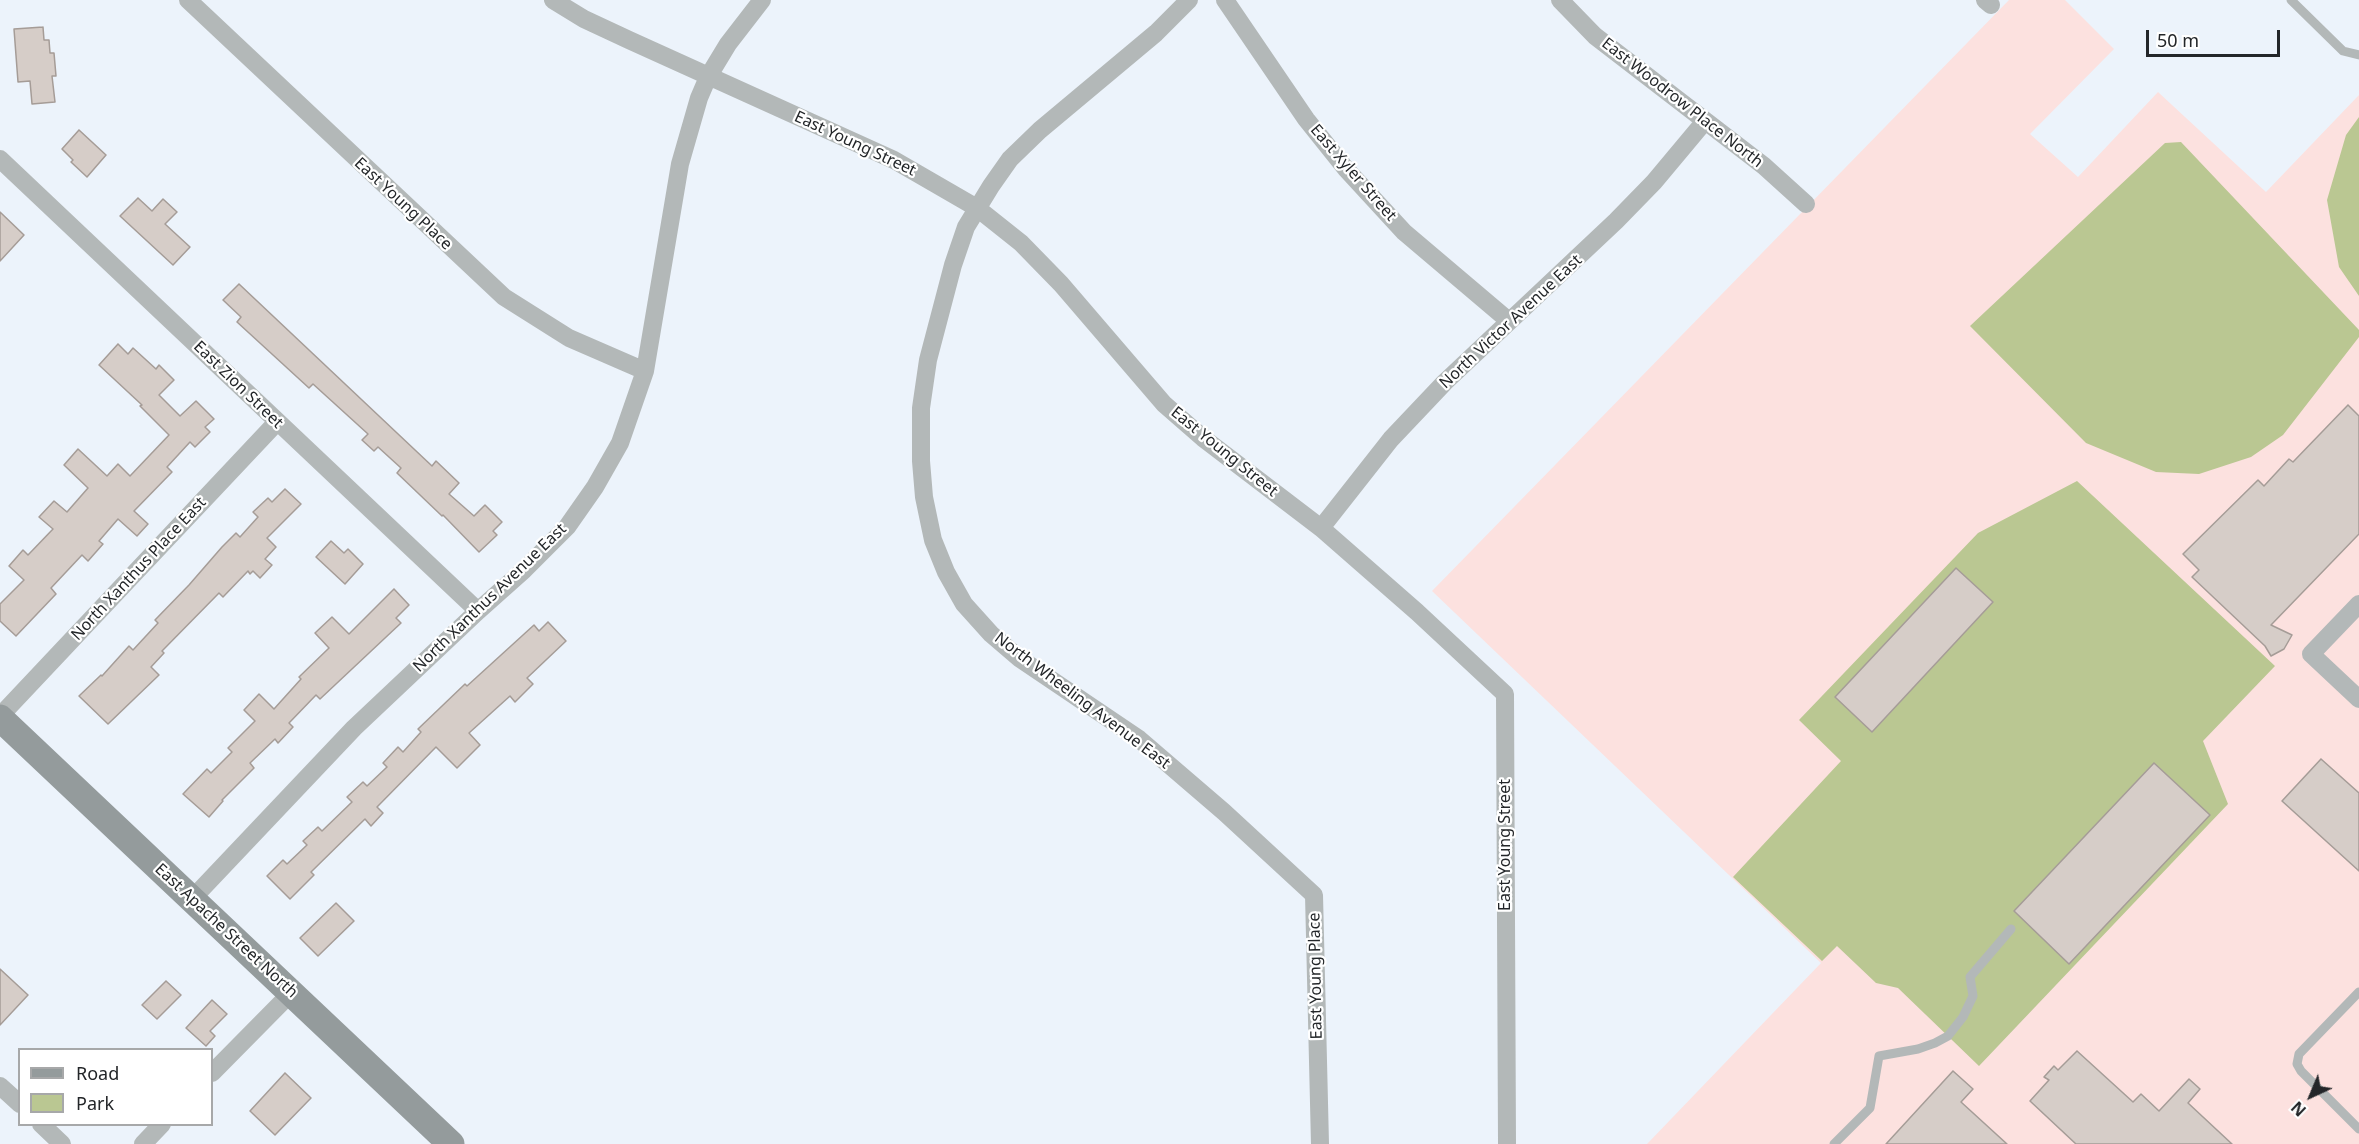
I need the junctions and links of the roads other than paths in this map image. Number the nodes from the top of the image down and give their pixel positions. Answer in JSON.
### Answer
{"nodes":[{"id":1,"x":188,"y":0,"type":"edge"},
{"id":2,"x":553,"y":0,"type":"edge"},
{"id":3,"x":762,"y":0,"type":"edge"},
{"id":4,"x":1189,"y":0,"type":"edge"},
{"id":5,"x":1226,"y":0,"type":"edge"},
{"id":6,"x":1560,"y":0,"type":"edge"},
{"id":7,"x":2291,"y":0,"type":"edge"},
{"id":8,"x":2359,"y":55,"type":"edge"},
{"id":9,"x":708,"y":76,"type":"junction"},
{"id":10,"x":1706,"y":121,"type":"junction"},
{"id":11,"x":0,"y":159,"type":"edge"},
{"id":12,"x":1806,"y":204,"type":"dead end"},
{"id":13,"x":977,"y":208,"type":"junction"},
{"id":14,"x":1509,"y":321,"type":"junction"},
{"id":15,"x":645,"y":371,"type":"junction"},
{"id":16,"x":277,"y":422,"type":"junction"},
{"id":17,"x":1321,"y":528,"type":"junction"},
{"id":18,"x":2359,"y":604,"type":"edge"},
{"id":19,"x":478,"y":610,"type":"junction"},
{"id":20,"x":2359,"y":699,"type":"edge"},
{"id":21,"x":0,"y":717,"type":"edge"},
{"id":22,"x":1224,"y":812,"type":"joint"},
{"id":23,"x":192,"y":899,"type":"junction"},
{"id":24,"x":2011,"y":929,"type":"dead end"},
{"id":25,"x":2359,"y":992,"type":"edge"},
{"id":26,"x":291,"y":993,"type":"junction"},
{"id":27,"x":213,"y":1072,"type":"edge"},
{"id":28,"x":0,"y":1086,"type":"edge"},
{"id":29,"x":18,"y":1102,"type":"edge"},
{"id":30,"x":42,"y":1126,"type":"edge"},
{"id":31,"x":161,"y":1126,"type":"edge"},
{"id":32,"x":2359,"y":1129,"type":"edge"},
{"id":33,"x":62,"y":1144,"type":"edge"},
{"id":34,"x":143,"y":1144,"type":"edge"},
{"id":35,"x":451,"y":1144,"type":"edge"},
{"id":36,"x":1320,"y":1144,"type":"edge"},
{"id":37,"x":1507,"y":1144,"type":"edge"},
{"id":38,"x":1834,"y":1144,"type":"edge"}],
"edges":[{"from":1,"to":15,"type":"street","name":"East Young Place"},
{"from":2,"to":9,"type":"street","name":"East Young Street"},
{"from":3,"to":9,"type":"street","name":"North Xanthus Avenue East"},
{"from":4,"to":13,"type":"street","name":"North Wheeling Avenue East"},
{"from":5,"to":14,"type":"street","name":"East Xyler Street"},
{"from":6,"to":10,"type":"street","name":"East Woodrow Place North"},
{"from":7,"to":8,"type":"lane"},
{"from":9,"to":13,"type":"street","name":"East Young Street"},
{"from":9,"to":15,"type":"street","name":"North Xanthus Avenue East"},
{"from":10,"to":12,"type":"street","name":"East Woodrow Place North"},
{"from":10,"to":14,"type":"street","name":"North Victor Avenue East"},
{"from":11,"to":16,"type":"street","name":"East Zion Street"},
{"from":13,"to":17,"type":"street","name":"East Young Street"},
{"from":13,"to":22,"type":"street","name":"North Wheeling Avenue East"},
{"from":14,"to":17,"type":"street","name":"North Victor Avenue East"},
{"from":15,"to":19,"type":"street","name":"North Xanthus Avenue East"},
{"from":16,"to":19,"type":"street","name":"East Zion Street"},
{"from":16,"to":21,"type":"street","name":"North Xanthus Place East"},
{"from":17,"to":37,"type":"street","name":"East Young Street"},
{"from":18,"to":20,"type":"street"},
{"from":19,"to":23,"type":"street","name":"North Xanthus Avenue East"},
{"from":21,"to":23,"type":"main road","name":"East Apache Street North"},
{"from":22,"to":36,"type":"street","name":"East Young Place"},
{"from":23,"to":26,"type":"main road","name":"East Apache Street North"},
{"from":24,"to":38,"type":"lane"},
{"from":25,"to":32,"type":"lane"},
{"from":26,"to":27,"type":"street"},
{"from":26,"to":35,"type":"main road","name":"East Apache Street North"},
{"from":28,"to":29,"type":"street"},
{"from":30,"to":33,"type":"street"},
{"from":31,"to":34,"type":"street"}]}
